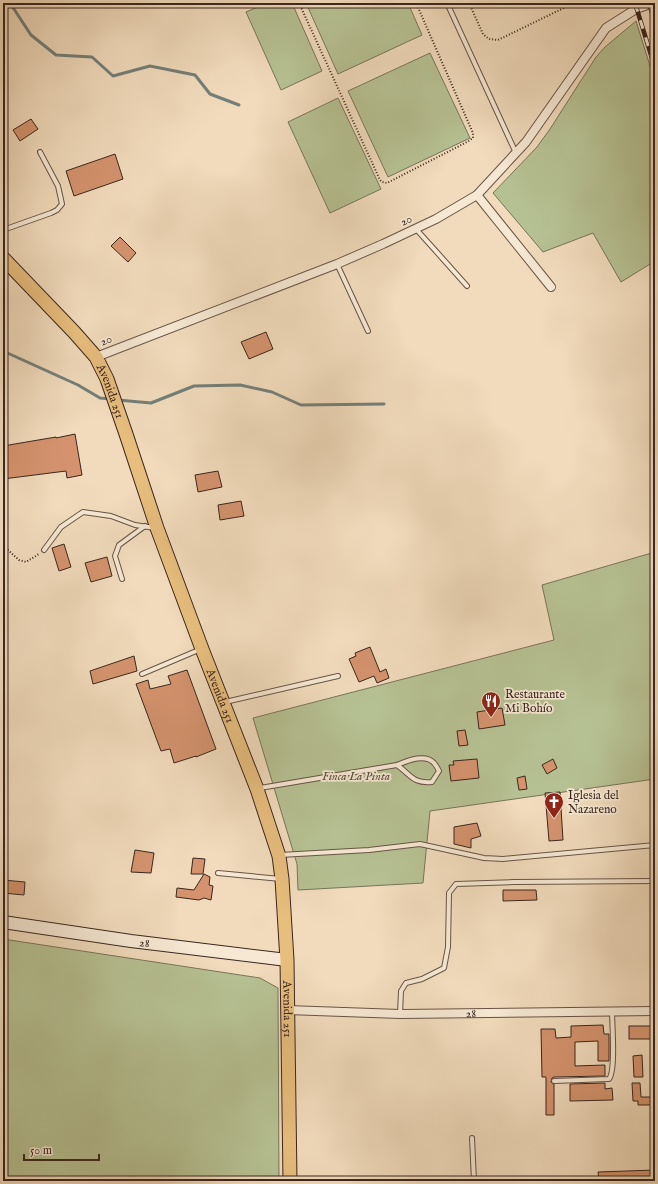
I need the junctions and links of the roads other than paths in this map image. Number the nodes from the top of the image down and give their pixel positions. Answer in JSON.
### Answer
{"nodes":[{"id":1,"x":447,"y":3,"type":"edge"},
{"id":2,"x":653,"y":3,"type":"edge"},
{"id":3,"x":40,"y":152,"type":"dead end"},
{"id":4,"x":516,"y":153,"type":"junction"},
{"id":5,"x":477,"y":195,"type":"junction"},
{"id":6,"x":416,"y":229,"type":"junction"},
{"id":7,"x":3,"y":230,"type":"edge"},
{"id":8,"x":3,"y":258,"type":"edge"},
{"id":9,"x":337,"y":264,"type":"junction"},
{"id":10,"x":467,"y":286,"type":"dead end"},
{"id":11,"x":551,"y":287,"type":"dead end"},
{"id":12,"x":368,"y":331,"type":"dead end"},
{"id":13,"x":96,"y":357,"type":"junction"},
{"id":14,"x":151,"y":527,"type":"junction"},
{"id":15,"x":44,"y":550,"type":"road end"},
{"id":16,"x":122,"y":578,"type":"dead end"},
{"id":17,"x":202,"y":649,"type":"junction"},
{"id":18,"x":142,"y":674,"type":"dead end"},
{"id":19,"x":338,"y":676,"type":"dead end"},
{"id":20,"x":223,"y":702,"type":"junction"},
{"id":21,"x":397,"y":765,"type":"junction"},
{"id":22,"x":257,"y":788,"type":"junction"},
{"id":23,"x":655,"y":845,"type":"edge"},
{"id":24,"x":279,"y":856,"type":"junction"},
{"id":25,"x":218,"y":873,"type":"dead end"},
{"id":26,"x":282,"y":879,"type":"junction"},
{"id":27,"x":655,"y":881,"type":"edge"},
{"id":28,"x":3,"y":922,"type":"edge"},
{"id":29,"x":287,"y":960,"type":"junction"},
{"id":30,"x":287,"y":1010,"type":"junction"},
{"id":31,"x":612,"y":1011,"type":"junction"},
{"id":32,"x":655,"y":1011,"type":"edge"},
{"id":33,"x":400,"y":1014,"type":"junction"},
{"id":34,"x":554,"y":1081,"type":"dead end"},
{"id":35,"x":472,"y":1138,"type":"dead end"},
{"id":36,"x":290,"y":1181,"type":"edge"},
{"id":37,"x":474,"y":1181,"type":"edge"}],
"edges":[{"from":1,"to":4,"type":"lane"},
{"from":2,"to":4,"type":"street","name":"20"},
{"from":3,"to":7,"type":"lane"},
{"from":4,"to":5,"type":"street","name":"20"},
{"from":5,"to":6,"type":"street","name":"20"},
{"from":5,"to":11,"type":"street"},
{"from":6,"to":9,"type":"street","name":"20"},
{"from":6,"to":10,"type":"lane"},
{"from":8,"to":13,"type":"main road","name":"Avenida 251"},
{"from":9,"to":12,"type":"lane"},
{"from":9,"to":13,"type":"street","name":"20"},
{"from":13,"to":14,"type":"main road","name":"Avenida 251"},
{"from":14,"to":15,"type":"lane"},
{"from":14,"to":16,"type":"lane"},
{"from":14,"to":17,"type":"main road","name":"Avenida 251"},
{"from":17,"to":18,"type":"lane"},
{"from":17,"to":20,"type":"main road","name":"Avenida 251"},
{"from":19,"to":20,"type":"lane"},
{"from":20,"to":22,"type":"main road","name":"Avenida 251"},
{"from":21,"to":21,"type":"lane"},
{"from":21,"to":22,"type":"lane"},
{"from":22,"to":24,"type":"main road","name":"Avenida 251"},
{"from":23,"to":24,"type":"lane"},
{"from":24,"to":26,"type":"main road","name":"Avenida 251"},
{"from":25,"to":26,"type":"lane"},
{"from":26,"to":29,"type":"main road","name":"Avenida 251"},
{"from":27,"to":33,"type":"lane"},
{"from":28,"to":29,"type":"street","name":"28"},
{"from":29,"to":30,"type":"main road","name":"Avenida 251"},
{"from":30,"to":33,"type":"street","name":"28"},
{"from":30,"to":36,"type":"main road","name":"Avenida 251"},
{"from":31,"to":32,"type":"street","name":"28"},
{"from":31,"to":33,"type":"street","name":"28"},
{"from":31,"to":34,"type":"lane"},
{"from":35,"to":37,"type":"lane"}]}
